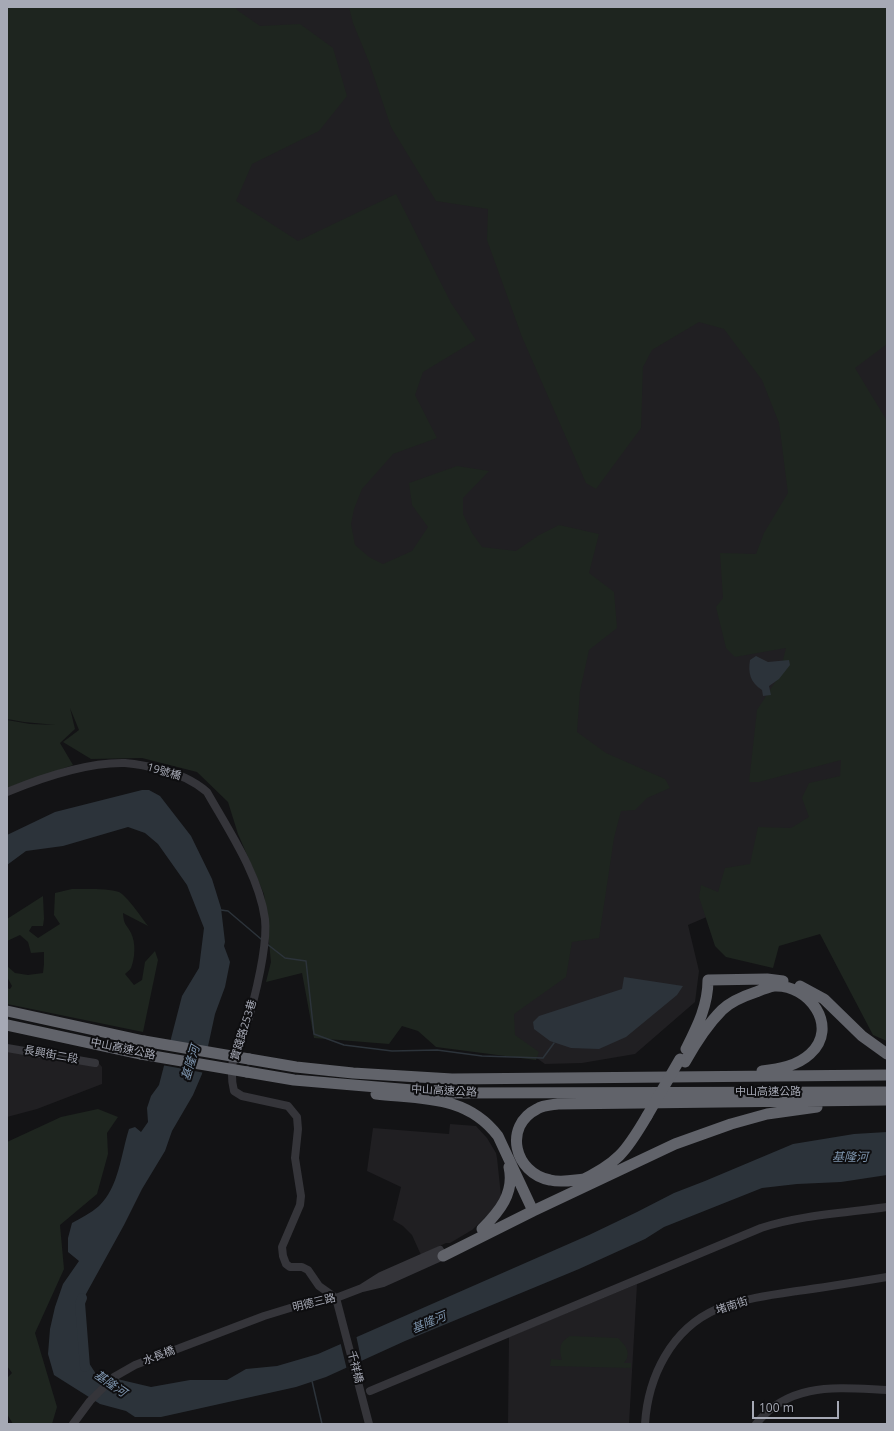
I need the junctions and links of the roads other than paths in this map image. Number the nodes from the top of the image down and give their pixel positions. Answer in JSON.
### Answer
{"nodes":[{"id":1,"x":7,"y":792,"type":"edge"},
{"id":2,"x":207,"y":792,"type":"joint"},
{"id":3,"x":7,"y":1012,"type":"edge"},
{"id":4,"x":7,"y":1025,"type":"edge"},
{"id":5,"x":7,"y":1048,"type":"edge"},
{"id":6,"x":887,"y":1054,"type":"edge"},
{"id":7,"x":682,"y":1061,"type":"junction"},
{"id":8,"x":95,"y":1063,"type":"dead end"},
{"id":9,"x":887,"y":1075,"type":"edge"},
{"id":10,"x":704,"y":1078,"type":"junction"},
{"id":11,"x":294,"y":1080,"type":"junction"},
{"id":12,"x":887,"y":1092,"type":"edge"},
{"id":13,"x":887,"y":1100,"type":"edge"},
{"id":14,"x":887,"y":1104,"type":"edge"},
{"id":15,"x":506,"y":1153,"type":"junction"},
{"id":16,"x":586,"y":1182,"type":"junction"},
{"id":17,"x":532,"y":1207,"type":"junction"},
{"id":18,"x":887,"y":1207,"type":"edge"},
{"id":19,"x":482,"y":1229,"type":"junction"},
{"id":20,"x":441,"y":1253,"type":"junction"},
{"id":21,"x":887,"y":1277,"type":"edge"},
{"id":22,"x":336,"y":1298,"type":"junction"},
{"id":23,"x":264,"y":1316,"type":"joint"},
{"id":24,"x":887,"y":1390,"type":"edge"},
{"id":25,"x":370,"y":1391,"type":"dead end"},
{"id":26,"x":73,"y":1424,"type":"edge"},
{"id":27,"x":369,"y":1424,"type":"edge"},
{"id":28,"x":645,"y":1424,"type":"edge"},
{"id":29,"x":756,"y":1424,"type":"edge"}],
"edges":[{"from":1,"to":2,"type":"street","name":"19號橋"},
{"from":2,"to":22,"type":"street","name":"實踐路253巷"},
{"from":3,"to":10,"type":"highway","name":"中山高速公路","bridge":true},
{"from":4,"to":11,"type":"highway","name":"中山高速公路","bridge":true},
{"from":5,"to":8,"type":"street","name":"長興街二段"},
{"from":6,"to":7,"type":"highway"},
{"from":7,"to":10,"type":"highway"},
{"from":7,"to":16,"type":"highway"},
{"from":9,"to":10,"type":"highway","name":"中山高速公路"},
{"from":11,"to":12,"type":"highway","name":"中山高速公路"},
{"from":11,"to":15,"type":"highway"},
{"from":13,"to":16,"type":"highway"},
{"from":14,"to":16,"type":"highway"},
{"from":15,"to":17,"type":"highway"},
{"from":15,"to":19,"type":"highway"},
{"from":16,"to":17,"type":"highway"},
{"from":17,"to":19,"type":"highway"},
{"from":17,"to":20,"type":"highway"},
{"from":18,"to":25,"type":"street"},
{"from":19,"to":20,"type":"highway"},
{"from":20,"to":22,"type":"street","name":"明德三路"},
{"from":21,"to":28,"type":"street","name":"堵南街"},
{"from":22,"to":23,"type":"street","name":"明德三路"},
{"from":22,"to":27,"type":"street","name":"千祥橋"},
{"from":23,"to":26,"type":"street","name":"水長橋"},
{"from":24,"to":29,"type":"street"}]}
